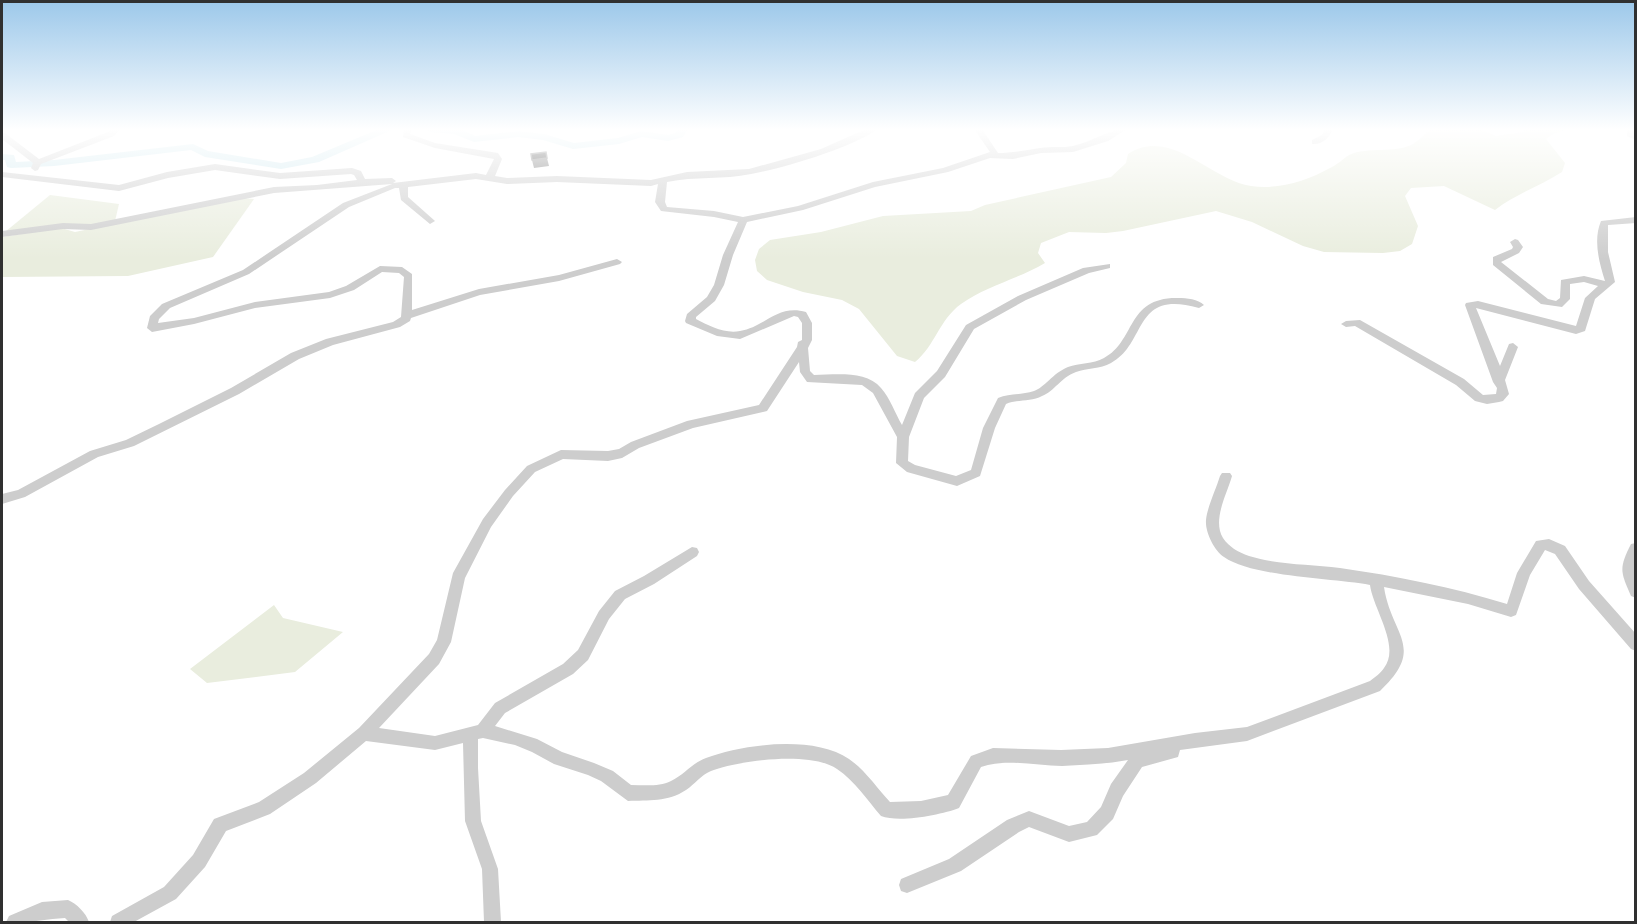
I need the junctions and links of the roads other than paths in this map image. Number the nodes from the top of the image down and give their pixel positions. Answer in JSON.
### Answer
{"nodes":[{"id":1,"x":32,"y":172,"type":"edge"},
{"id":2,"x":188,"y":172,"type":"edge"},
{"id":3,"x":252,"y":172,"type":"edge"},
{"id":4,"x":336,"y":172,"type":"edge"},
{"id":5,"x":355,"y":172,"type":"edge"},
{"id":6,"x":492,"y":172,"type":"edge"},
{"id":7,"x":747,"y":172,"type":"edge"},
{"id":8,"x":935,"y":172,"type":"edge"},
{"id":9,"x":2,"y":174,"type":"edge"},
{"id":10,"x":490,"y":177,"type":"junction"},
{"id":11,"x":29,"y":178,"type":"junction"},
{"id":12,"x":663,"y":180,"type":"junction"},
{"id":13,"x":362,"y":182,"type":"junction"},
{"id":14,"x":406,"y":183,"type":"junction"},
{"id":15,"x":1635,"y":218,"type":"edge"},
{"id":16,"x":742,"y":220,"type":"junction"},
{"id":17,"x":429,"y":221,"type":"dead end"},
{"id":18,"x":2,"y":234,"type":"edge"},
{"id":19,"x":1515,"y":242,"type":"dead end"},
{"id":20,"x":617,"y":262,"type":"dead end"},
{"id":21,"x":1107,"y":266,"type":"dead end"},
{"id":22,"x":1605,"y":285,"type":"junction"},
{"id":23,"x":1198,"y":305,"type":"dead end"},
{"id":24,"x":408,"y":315,"type":"junction"},
{"id":25,"x":1346,"y":324,"type":"dead end"},
{"id":26,"x":802,"y":345,"type":"junction"},
{"id":27,"x":1513,"y":347,"type":"dead end"},
{"id":28,"x":1499,"y":382,"type":"junction"},
{"id":29,"x":903,"y":437,"type":"junction"},
{"id":30,"x":1226,"y":476,"type":"dead end"},
{"id":31,"x":2,"y":499,"type":"edge"},
{"id":32,"x":1635,"y":548,"type":"edge"},
{"id":33,"x":692,"y":552,"type":"dead end"},
{"id":34,"x":1376,"y":582,"type":"junction"},
{"id":35,"x":1635,"y":592,"type":"edge"},
{"id":36,"x":1635,"y":645,"type":"edge"},
{"id":37,"x":363,"y":733,"type":"junction"},
{"id":38,"x":477,"y":733,"type":"junction"},
{"id":39,"x":1172,"y":744,"type":"junction"},
{"id":40,"x":907,"y":885,"type":"dead end"},
{"id":41,"x":15,"y":922,"type":"edge"},
{"id":42,"x":81,"y":922,"type":"edge"},
{"id":43,"x":118,"y":922,"type":"edge"},
{"id":44,"x":493,"y":922,"type":"edge"}],
"edges":[{"from":1,"to":11,"type":"street"},
{"from":2,"to":11,"type":"street"},
{"from":3,"to":4,"type":"street"},
{"from":5,"to":13,"type":"street"},
{"from":6,"to":10,"type":"street"},
{"from":7,"to":12,"type":"street"},
{"from":8,"to":16,"type":"street"},
{"from":9,"to":11,"type":"street"},
{"from":10,"to":12,"type":"street"},
{"from":10,"to":14,"type":"street"},
{"from":12,"to":16,"type":"street"},
{"from":13,"to":14,"type":"street"},
{"from":13,"to":18,"type":"street"},
{"from":14,"to":17,"type":"street"},
{"from":14,"to":24,"type":"street"},
{"from":15,"to":22,"type":"street"},
{"from":16,"to":26,"type":"street"},
{"from":19,"to":22,"type":"street"},
{"from":20,"to":24,"type":"street"},
{"from":21,"to":29,"type":"street"},
{"from":22,"to":28,"type":"street"},
{"from":23,"to":29,"type":"street"},
{"from":24,"to":31,"type":"street"},
{"from":25,"to":28,"type":"street"},
{"from":26,"to":29,"type":"street"},
{"from":26,"to":37,"type":"street"},
{"from":27,"to":28,"type":"street"},
{"from":30,"to":34,"type":"street"},
{"from":32,"to":35,"type":"street"},
{"from":33,"to":38,"type":"street"},
{"from":34,"to":36,"type":"street"},
{"from":34,"to":39,"type":"street"},
{"from":37,"to":38,"type":"street"},
{"from":37,"to":43,"type":"street"},
{"from":38,"to":39,"type":"street"},
{"from":38,"to":44,"type":"street"},
{"from":39,"to":40,"type":"street"},
{"from":41,"to":42,"type":"street"}]}
